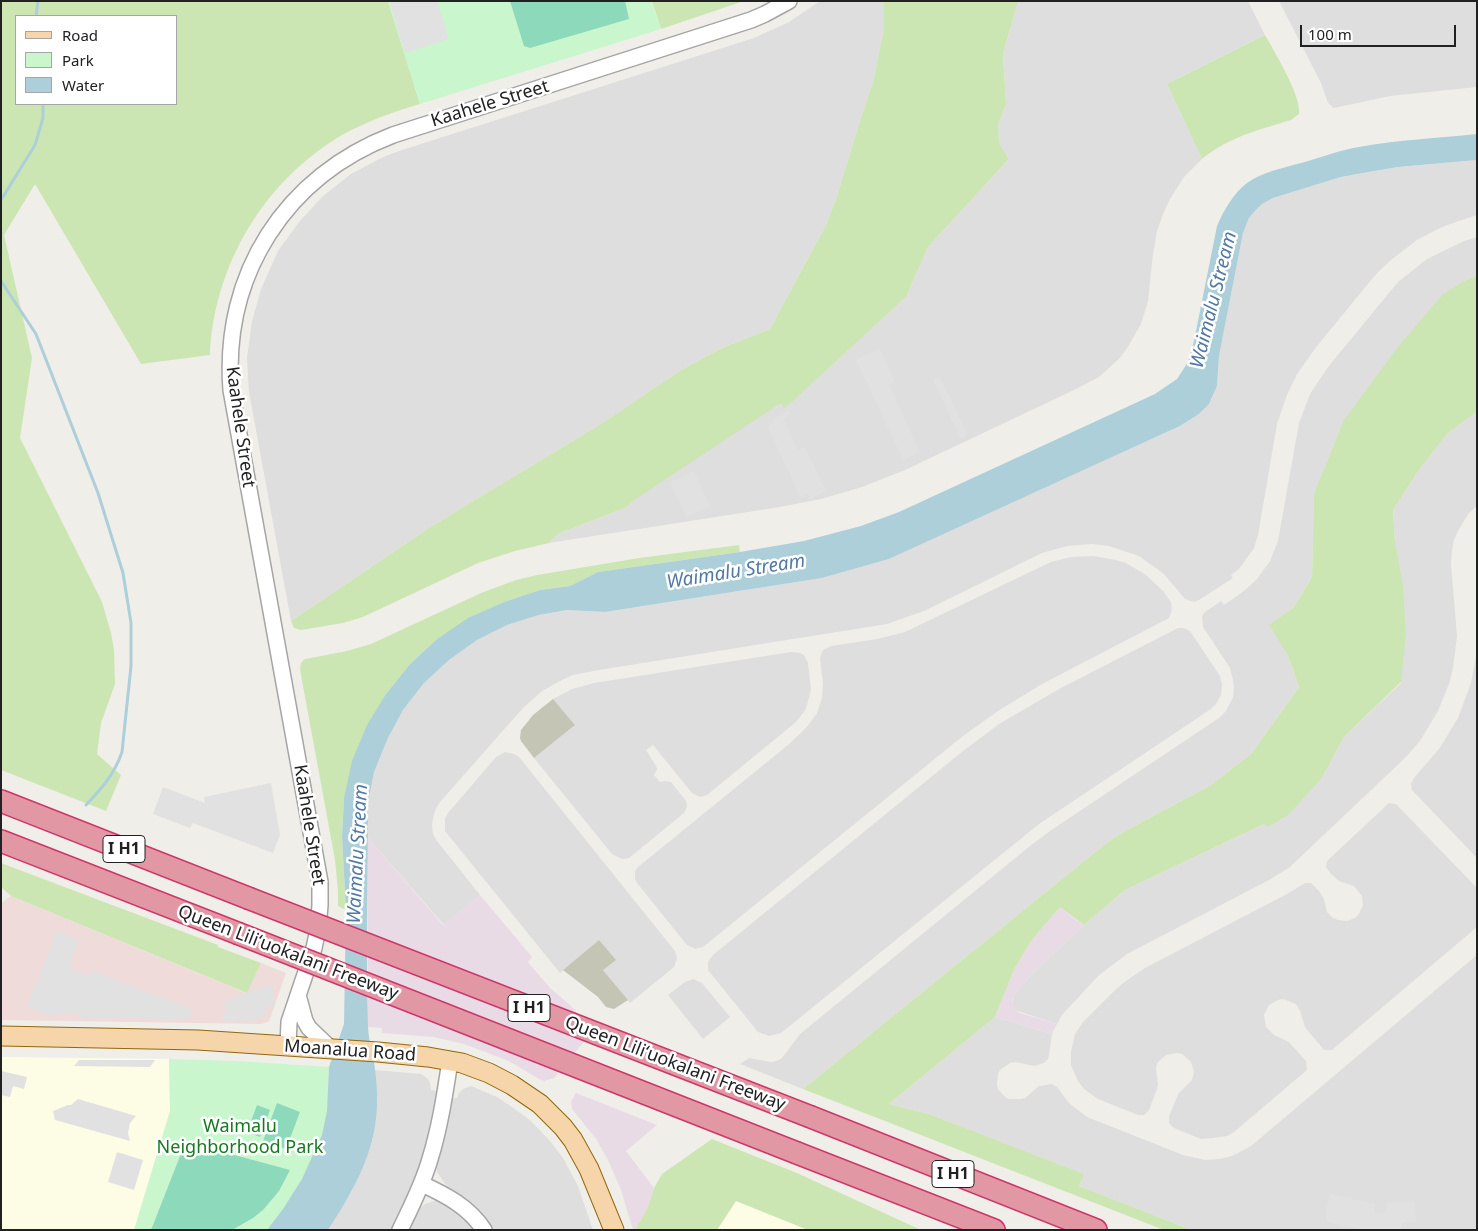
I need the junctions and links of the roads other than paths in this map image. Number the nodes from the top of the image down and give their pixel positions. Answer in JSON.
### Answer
{"nodes":[{"id":1,"x":789,"y":1,"type":"edge"},
{"id":2,"x":1,"y":801,"type":"edge"},
{"id":3,"x":1,"y":841,"type":"edge"},
{"id":4,"x":298,"y":995,"type":"junction"},
{"id":5,"x":1,"y":1036,"type":"edge"},
{"id":6,"x":288,"y":1046,"type":"junction"},
{"id":7,"x":330,"y":1048,"type":"junction"},
{"id":8,"x":450,"y":1060,"type":"junction"},
{"id":9,"x":422,"y":1184,"type":"junction"},
{"id":10,"x":400,"y":1230,"type":"edge"},
{"id":11,"x":484,"y":1230,"type":"edge"},
{"id":12,"x":614,"y":1230,"type":"edge"},
{"id":13,"x":994,"y":1230,"type":"edge"},
{"id":14,"x":1096,"y":1230,"type":"edge"}],
"edges":[{"from":1,"to":4,"type":"street","name":"Kaahele Street"},
{"from":2,"to":14,"type":"highway","name":"Queen Liliʻuokalani Freeway","number":"I H1","bridge":true},
{"from":3,"to":13,"type":"highway","name":"Queen Liliʻuokalani Freeway","number":"I H1","bridge":true},
{"from":4,"to":6,"type":"street","name":"Kaahele Street"},
{"from":4,"to":7,"type":"street"},
{"from":5,"to":6,"type":"main road","name":"Moanalua Road"},
{"from":6,"to":7,"type":"main road","name":"Moanalua Road"},
{"from":7,"to":8,"type":"main road","name":"Moanalua Road"},
{"from":8,"to":9,"type":"street"},
{"from":8,"to":12,"type":"main road","name":"Moanalua Road"},
{"from":9,"to":10,"type":"street"},
{"from":9,"to":11,"type":"street"}]}
